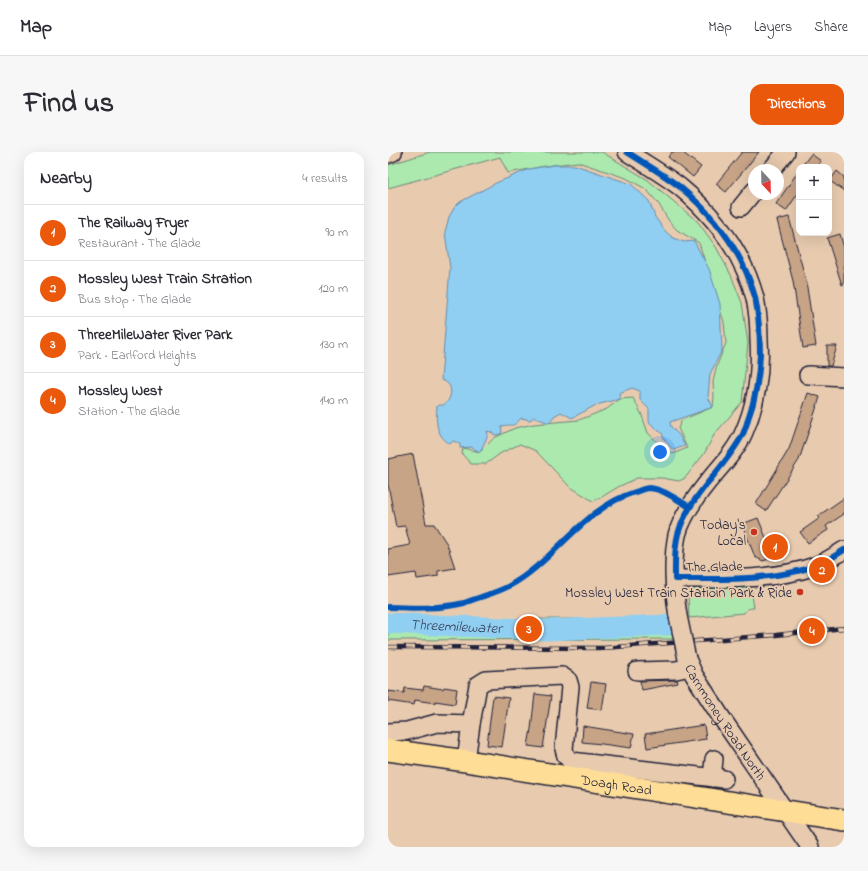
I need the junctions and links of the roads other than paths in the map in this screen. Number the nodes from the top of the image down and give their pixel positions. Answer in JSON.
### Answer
{"nodes":[{"id":1,"x":393,"y":152,"type":"edge"},
{"id":2,"x":627,"y":152,"type":"edge"},
{"id":3,"x":786,"y":152,"type":"edge"},
{"id":4,"x":388,"y":154,"type":"edge"},
{"id":5,"x":776,"y":164,"type":"edge"},
{"id":6,"x":748,"y":198,"type":"edge"},
{"id":7,"x":741,"y":207,"type":"dead end"},
{"id":8,"x":808,"y":375,"type":"dead end"},
{"id":9,"x":844,"y":377,"type":"edge"},
{"id":10,"x":844,"y":550,"type":"edge"},
{"id":11,"x":675,"y":579,"type":"junction"},
{"id":12,"x":689,"y":663,"type":"junction"},
{"id":13,"x":637,"y":671,"type":"dead end"},
{"id":14,"x":471,"y":724,"type":"junction"},
{"id":15,"x":388,"y":732,"type":"edge"},
{"id":16,"x":388,"y":750,"type":"edge"},
{"id":17,"x":714,"y":759,"type":"dead end"},
{"id":18,"x":466,"y":761,"type":"junction"},
{"id":19,"x":786,"y":811,"type":"junction"},
{"id":20,"x":844,"y":820,"type":"edge"},
{"id":21,"x":810,"y":847,"type":"edge"}],
"edges":[{"from":1,"to":4,"type":"street"},
{"from":2,"to":11,"type":"street","name":"Carnmoney Road North"},
{"from":3,"to":5,"type":"street"},
{"from":6,"to":7,"type":"street"},
{"from":8,"to":9,"type":"street"},
{"from":10,"to":11,"type":"street","name":"The Glade"},
{"from":11,"to":12,"type":"street","name":"Carnmoney Road North","bridge":true},
{"from":12,"to":13,"type":"street"},
{"from":12,"to":19,"type":"street","name":"Carnmoney Road North"},
{"from":14,"to":15,"type":"street"},
{"from":14,"to":17,"type":"street"},
{"from":14,"to":18,"type":"street"},
{"from":16,"to":18,"type":"main road","name":"Doagh Road"},
{"from":18,"to":19,"type":"main road","name":"Doagh Road"},
{"from":19,"to":20,"type":"main road","name":"Doagh Road"},
{"from":19,"to":21,"type":"street","name":"Carnmoney Road North"}]}
